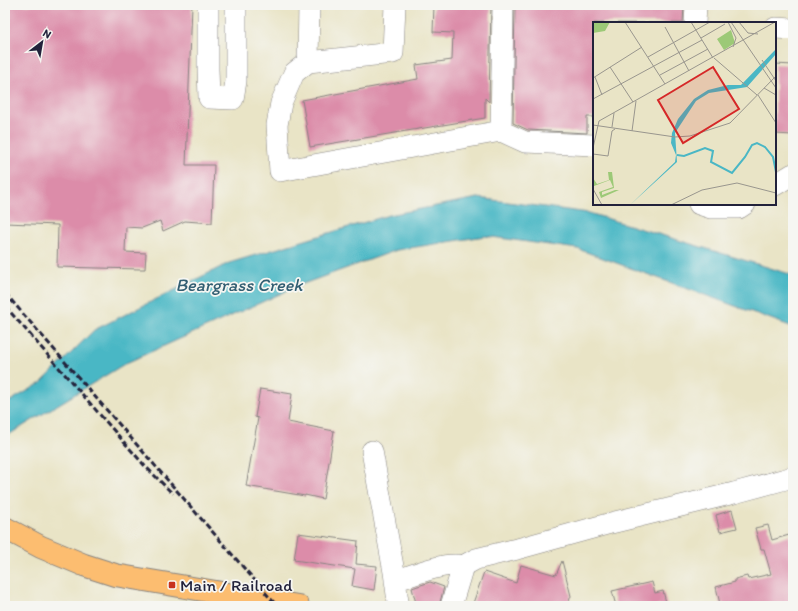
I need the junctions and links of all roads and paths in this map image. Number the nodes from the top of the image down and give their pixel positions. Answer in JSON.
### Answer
{"nodes":[{"id":1,"x":208,"y":5,"type":"edge"},
{"id":2,"x":236,"y":5,"type":"edge"},
{"id":3,"x":309,"y":5,"type":"edge"},
{"id":4,"x":395,"y":5,"type":"edge"},
{"id":5,"x":503,"y":5,"type":"edge"},
{"id":6,"x":696,"y":5,"type":"edge"},
{"id":7,"x":695,"y":22,"type":"edge"},
{"id":8,"x":776,"y":28,"type":"edge"},
{"id":9,"x":793,"y":29,"type":"edge"},
{"id":10,"x":308,"y":62,"type":"junction"},
{"id":11,"x":501,"y":131,"type":"junction"},
{"id":12,"x":593,"y":145,"type":"edge"},
{"id":13,"x":793,"y":174,"type":"edge"},
{"id":14,"x":776,"y":184,"type":"edge"},
{"id":15,"x":703,"y":205,"type":"edge"},
{"id":16,"x":744,"y":205,"type":"edge"},
{"id":17,"x":372,"y":452,"type":"dead end"},
{"id":18,"x":793,"y":477,"type":"edge"},
{"id":19,"x":5,"y":528,"type":"edge"},
{"id":20,"x":463,"y":566,"type":"junction"},
{"id":21,"x":395,"y":581,"type":"junction"},
{"id":22,"x":298,"y":606,"type":"edge"},
{"id":23,"x":397,"y":606,"type":"edge"},
{"id":24,"x":451,"y":606,"type":"edge"}],
"edges":[{"from":1,"to":2,"type":"lane"},
{"from":3,"to":10,"type":"lane"},
{"from":4,"to":10,"type":"lane"},
{"from":5,"to":11,"type":"lane"},
{"from":6,"to":7,"type":"lane"},
{"from":8,"to":9,"type":"lane"},
{"from":10,"to":11,"type":"lane"},
{"from":11,"to":12,"type":"lane"},
{"from":13,"to":14,"type":"lane"},
{"from":15,"to":16,"type":"lane"},
{"from":17,"to":21,"type":"lane"},
{"from":18,"to":20,"type":"lane"},
{"from":19,"to":22,"type":"main road"},
{"from":20,"to":21,"type":"lane"},
{"from":20,"to":24,"type":"lane"},
{"from":21,"to":23,"type":"lane"}]}
